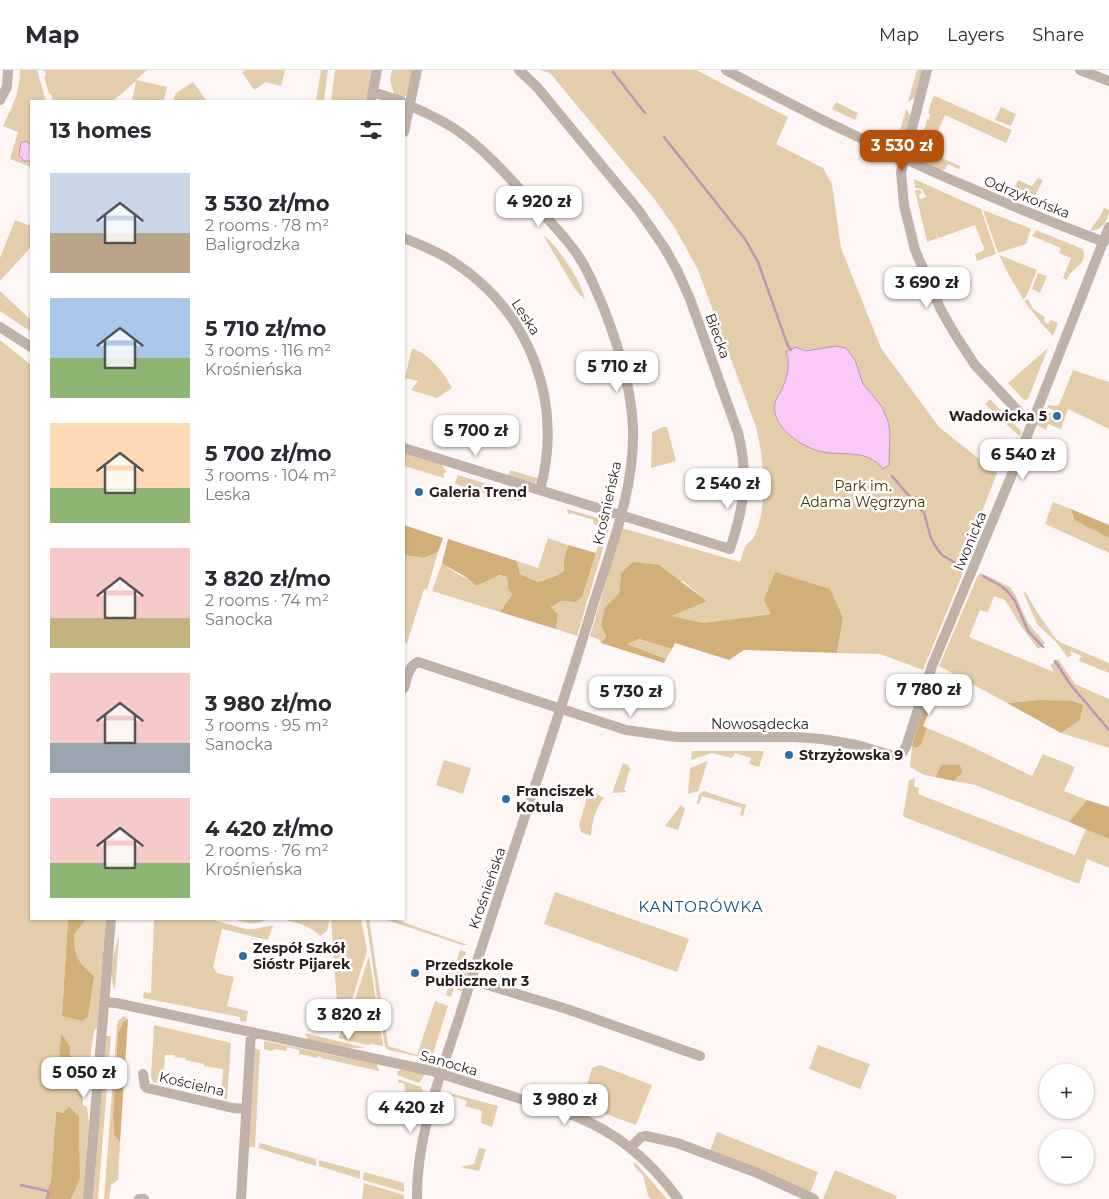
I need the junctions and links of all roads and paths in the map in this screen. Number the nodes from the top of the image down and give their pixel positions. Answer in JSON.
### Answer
{"nodes":[{"id":1,"x":8,"y":70,"type":"edge"},
{"id":2,"x":377,"y":70,"type":"edge"},
{"id":3,"x":416,"y":70,"type":"edge"},
{"id":4,"x":519,"y":70,"type":"edge"},
{"id":5,"x":726,"y":70,"type":"edge"},
{"id":6,"x":927,"y":70,"type":"edge"},
{"id":7,"x":1080,"y":70,"type":"edge"},
{"id":8,"x":1109,"y":81,"type":"edge"},
{"id":9,"x":372,"y":97,"type":"edge"},
{"id":10,"x":0,"y":100,"type":"edge"},
{"id":11,"x":388,"y":100,"type":"edge"},
{"id":12,"x":405,"y":103,"type":"edge"},
{"id":13,"x":903,"y":159,"type":"junction"},
{"id":14,"x":1109,"y":227,"type":"edge"},
{"id":15,"x":405,"y":238,"type":"edge"},
{"id":16,"x":1104,"y":242,"type":"junction"},
{"id":17,"x":0,"y":327,"type":"edge"},
{"id":18,"x":30,"y":346,"type":"edge"},
{"id":19,"x":1033,"y":422,"type":"junction"},
{"id":20,"x":405,"y":448,"type":"edge"},
{"id":21,"x":540,"y":490,"type":"junction"},
{"id":22,"x":621,"y":515,"type":"junction"},
{"id":23,"x":405,"y":685,"type":"edge"},
{"id":24,"x":561,"y":708,"type":"junction"},
{"id":25,"x":901,"y":754,"type":"joint"},
{"id":26,"x":111,"y":920,"type":"edge"},
{"id":27,"x":471,"y":980,"type":"junction"},
{"id":28,"x":104,"y":1002,"type":"junction"},
{"id":29,"x":251,"y":1032,"type":"junction"},
{"id":30,"x":700,"y":1056,"type":"dead end"},
{"id":31,"x":143,"y":1074,"type":"dead end"},
{"id":32,"x":442,"y":1074,"type":"junction"},
{"id":33,"x":246,"y":1109,"type":"junction"},
{"id":34,"x":631,"y":1147,"type":"junction"},
{"id":35,"x":88,"y":1199,"type":"edge"},
{"id":36,"x":139,"y":1199,"type":"edge"},
{"id":37,"x":144,"y":1199,"type":"edge"},
{"id":38,"x":241,"y":1199,"type":"edge"},
{"id":39,"x":418,"y":1199,"type":"edge"},
{"id":40,"x":678,"y":1199,"type":"edge"},
{"id":41,"x":814,"y":1199,"type":"edge"}],
"edges":[{"from":1,"to":10,"type":"street"},
{"from":2,"to":9,"type":"street"},
{"from":3,"to":12,"type":"street"},
{"from":4,"to":22,"type":"street","name":"Biecka"},
{"from":5,"to":13,"type":"street","name":"Odrzykońska"},
{"from":6,"to":13,"type":"street"},
{"from":7,"to":8,"type":"street"},
{"from":9,"to":11,"type":"street","name":"Krośnieńska"},
{"from":12,"to":22,"type":"street","name":"Krośnieńska"},
{"from":13,"to":16,"type":"street","name":"Odrzykońska"},
{"from":13,"to":19,"type":"street"},
{"from":14,"to":16,"type":"street","name":"Iwonicka"},
{"from":15,"to":21,"type":"street","name":"Leska"},
{"from":16,"to":19,"type":"street","name":"Iwonicka"},
{"from":17,"to":18,"type":"street"},
{"from":19,"to":25,"type":"street","name":"Iwonicka"},
{"from":20,"to":21,"type":"street"},
{"from":21,"to":22,"type":"street"},
{"from":22,"to":24,"type":"street","name":"Krośnieńska"},
{"from":23,"to":24,"type":"street","name":"Nowosądecka"},
{"from":24,"to":25,"type":"street","name":"Nowosądecka"},
{"from":24,"to":27,"type":"street","name":"Krośnieńska"},
{"from":26,"to":28,"type":"street"},
{"from":27,"to":30,"type":"street"},
{"from":27,"to":32,"type":"street","name":"Krośnieńska"},
{"from":28,"to":29,"type":"street","name":"Sanocka"},
{"from":28,"to":35,"type":"street"},
{"from":29,"to":32,"type":"street","name":"Sanocka"},
{"from":29,"to":33,"type":"street"},
{"from":31,"to":33,"type":"street","name":"Kościelna"},
{"from":32,"to":34,"type":"street","name":"Sanocka"},
{"from":32,"to":39,"type":"street","name":"Krośnieńska"},
{"from":33,"to":38,"type":"street"},
{"from":34,"to":40,"type":"street","name":"Sanocka"},
{"from":34,"to":41,"type":"street"},
{"from":36,"to":37,"type":"street"}]}
